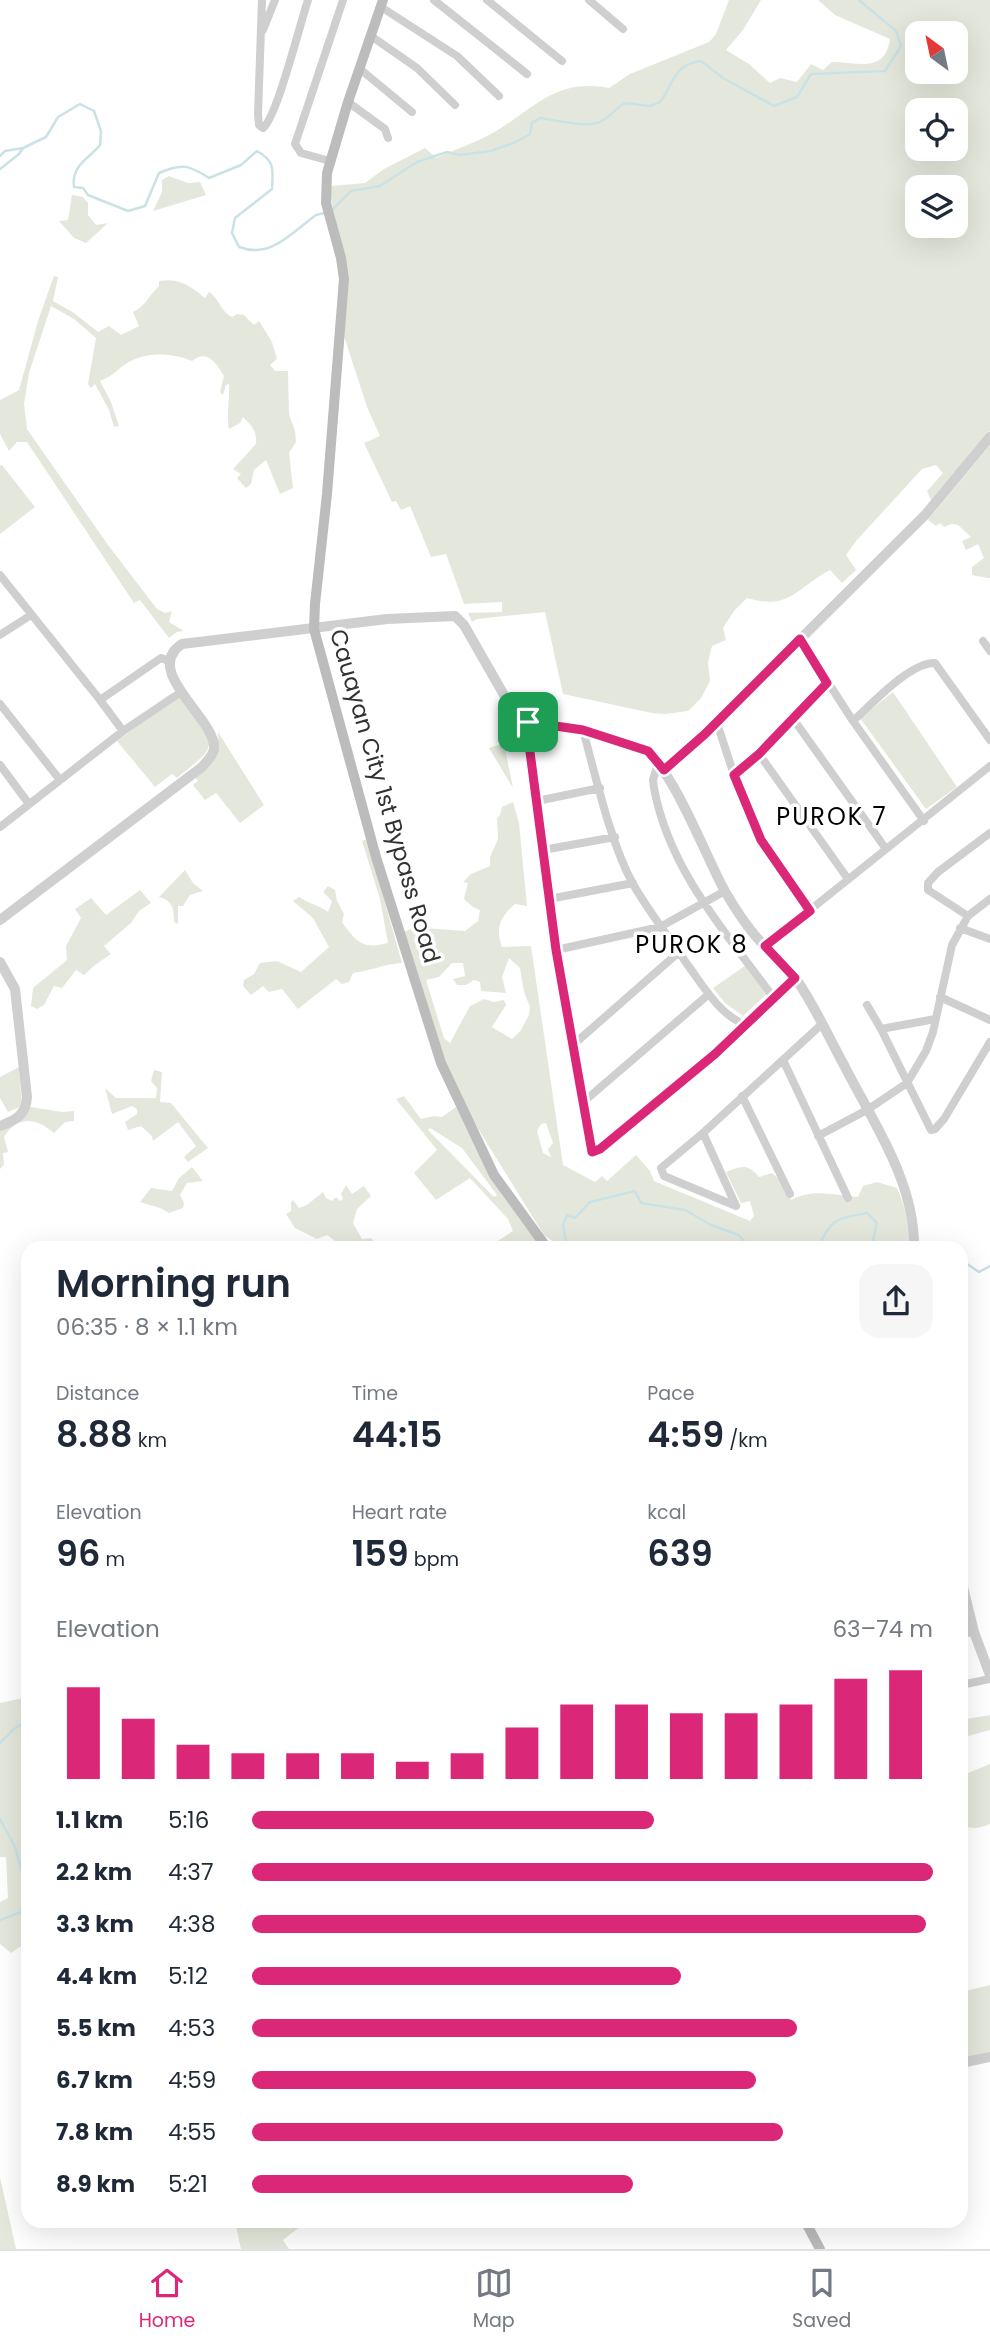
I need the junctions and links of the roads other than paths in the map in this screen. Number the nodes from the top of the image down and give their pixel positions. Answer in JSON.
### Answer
{"nodes":[{"id":1,"x":262,"y":0,"type":"edge"},
{"id":2,"x":275,"y":0,"type":"edge"},
{"id":3,"x":308,"y":0,"type":"edge"},
{"id":4,"x":343,"y":0,"type":"edge"},
{"id":5,"x":434,"y":0,"type":"edge"},
{"id":6,"x":487,"y":0,"type":"edge"},
{"id":7,"x":589,"y":0,"type":"edge"},
{"id":8,"x":382,"y":3,"type":"edge"},
{"id":9,"x":623,"y":29,"type":"dead end"},
{"id":10,"x":261,"y":33,"type":"junction"},
{"id":11,"x":371,"y":36,"type":"junction"},
{"id":12,"x":562,"y":61,"type":"dead end"},
{"id":13,"x":360,"y":69,"type":"junction"},
{"id":14,"x":527,"y":74,"type":"dead end"},
{"id":15,"x":499,"y":96,"type":"dead end"},
{"id":16,"x":348,"y":102,"type":"junction"},
{"id":17,"x":455,"y":105,"type":"dead end"},
{"id":18,"x":412,"y":112,"type":"dead end"},
{"id":19,"x":388,"y":138,"type":"dead end"},
{"id":20,"x":330,"y":161,"type":"junction"},
{"id":21,"x":990,"y":437,"type":"edge"},
{"id":22,"x":0,"y":575,"type":"edge"},
{"id":23,"x":31,"y":615,"type":"junction"},
{"id":24,"x":314,"y":629,"type":"junction"},
{"id":25,"x":0,"y":635,"type":"edge"},
{"id":26,"x":800,"y":639,"type":"junction"},
{"id":27,"x":983,"y":641,"type":"dead end"},
{"id":28,"x":990,"y":651,"type":"edge"},
{"id":29,"x":169,"y":661,"type":"junction"},
{"id":30,"x":827,"y":683,"type":"junction"},
{"id":31,"x":181,"y":692,"type":"junction"},
{"id":32,"x":100,"y":700,"type":"junction"},
{"id":33,"x":0,"y":704,"type":"edge"},
{"id":34,"x":794,"y":720,"type":"junction"},
{"id":35,"x":853,"y":721,"type":"junction"},
{"id":36,"x":528,"y":722,"type":"junction"},
{"id":37,"x":717,"y":723,"type":"junction"},
{"id":38,"x":583,"y":730,"type":"junction"},
{"id":39,"x":123,"y":731,"type":"junction"},
{"id":40,"x":990,"y":740,"type":"edge"},
{"id":41,"x":759,"y":754,"type":"junction"},
{"id":42,"x":0,"y":765,"type":"edge"},
{"id":43,"x":990,"y":766,"type":"edge"},
{"id":44,"x":661,"y":767,"type":"junction"},
{"id":45,"x":734,"y":775,"type":"junction"},
{"id":46,"x":60,"y":780,"type":"junction"},
{"id":47,"x":600,"y":788,"type":"junction"},
{"id":48,"x":537,"y":801,"type":"junction"},
{"id":49,"x":29,"y":804,"type":"junction"},
{"id":50,"x":925,"y":821,"type":"junction"},
{"id":51,"x":0,"y":826,"type":"edge"},
{"id":52,"x":990,"y":833,"type":"edge"},
{"id":53,"x":615,"y":837,"type":"junction"},
{"id":54,"x":886,"y":849,"type":"junction"},
{"id":55,"x":543,"y":850,"type":"junction"},
{"id":56,"x":848,"y":879,"type":"junction"},
{"id":57,"x":633,"y":883,"type":"junction"},
{"id":58,"x":725,"y":891,"type":"junction"},
{"id":59,"x":549,"y":899,"type":"junction"},
{"id":60,"x":990,"y":899,"type":"edge"},
{"id":61,"x":704,"y":903,"type":"junction"},
{"id":62,"x":810,"y":911,"type":"junction"},
{"id":63,"x":968,"y":916,"type":"junction"},
{"id":64,"x":0,"y":920,"type":"edge"},
{"id":65,"x":660,"y":927,"type":"junction"},
{"id":66,"x":960,"y":929,"type":"junction"},
{"id":67,"x":990,"y":939,"type":"edge"},
{"id":68,"x":765,"y":946,"type":"junction"},
{"id":69,"x":556,"y":950,"type":"junction"},
{"id":70,"x":679,"y":952,"type":"junction"},
{"id":71,"x":0,"y":962,"type":"edge"},
{"id":72,"x":795,"y":978,"type":"junction"},
{"id":73,"x":709,"y":994,"type":"junction"},
{"id":74,"x":940,"y":997,"type":"junction"},
{"id":75,"x":774,"y":998,"type":"junction"},
{"id":76,"x":867,"y":1005,"type":"dead end"},
{"id":77,"x":936,"y":1019,"type":"junction"},
{"id":78,"x":990,"y":1020,"type":"edge"},
{"id":79,"x":822,"y":1024,"type":"junction"},
{"id":80,"x":745,"y":1025,"type":"junction"},
{"id":81,"x":881,"y":1029,"type":"junction"},
{"id":82,"x":990,"y":1042,"type":"edge"},
{"id":83,"x":573,"y":1045,"type":"junction"},
{"id":84,"x":783,"y":1060,"type":"junction"},
{"id":85,"x":907,"y":1083,"type":"junction"},
{"id":86,"x":742,"y":1096,"type":"junction"},
{"id":87,"x":582,"y":1104,"type":"junction"},
{"id":88,"x":867,"y":1110,"type":"junction"},
{"id":89,"x":0,"y":1126,"type":"edge"},
{"id":90,"x":703,"y":1133,"type":"junction"},
{"id":91,"x":818,"y":1136,"type":"junction"},
{"id":92,"x":790,"y":1194,"type":"dead end"},
{"id":93,"x":848,"y":1198,"type":"dead end"},
{"id":94,"x":542,"y":1241,"type":"edge"},
{"id":95,"x":914,"y":1241,"type":"edge"},
{"id":96,"x":968,"y":1607,"type":"edge"},
{"id":97,"x":974,"y":1632,"type":"junction"},
{"id":98,"x":968,"y":1633,"type":"edge"},
{"id":99,"x":990,"y":1677,"type":"edge"},
{"id":100,"x":968,"y":1683,"type":"edge"},
{"id":101,"x":990,"y":2057,"type":"edge"},
{"id":102,"x":968,"y":2062,"type":"edge"},
{"id":103,"x":809,"y":2228,"type":"edge"},
{"id":104,"x":820,"y":2249,"type":"edge"}],
"edges":[{"from":1,"to":10,"type":"street"},
{"from":2,"to":10,"type":"street"},
{"from":3,"to":10,"type":"street"},
{"from":4,"to":20,"type":"street"},
{"from":5,"to":14,"type":"street"},
{"from":6,"to":12,"type":"street"},
{"from":7,"to":9,"type":"street"},
{"from":8,"to":11,"type":"main road","name":"Cauayan City 1st Bypass Road"},
{"from":8,"to":15,"type":"street"},
{"from":11,"to":13,"type":"main road","name":"Cauayan City 1st Bypass Road"},
{"from":11,"to":17,"type":"street"},
{"from":13,"to":16,"type":"main road","name":"Cauayan City 1st Bypass Road"},
{"from":13,"to":18,"type":"street"},
{"from":16,"to":19,"type":"street"},
{"from":16,"to":20,"type":"main road","name":"Cauayan City 1st Bypass Road"},
{"from":20,"to":24,"type":"main road","name":"Cauayan City 1st Bypass Road"},
{"from":21,"to":26,"type":"street"},
{"from":22,"to":23,"type":"street"},
{"from":23,"to":25,"type":"street"},
{"from":23,"to":32,"type":"street"},
{"from":24,"to":29,"type":"street"},
{"from":24,"to":36,"type":"street"},
{"from":24,"to":94,"type":"main road","name":"Cauayan City 1st Bypass Road"},
{"from":26,"to":30,"type":"street"},
{"from":26,"to":37,"type":"street"},
{"from":27,"to":28,"type":"street"},
{"from":29,"to":31,"type":"street"},
{"from":29,"to":32,"type":"street"},
{"from":30,"to":34,"type":"street"},
{"from":30,"to":35,"type":"street"},
{"from":31,"to":39,"type":"street"},
{"from":31,"to":64,"type":"street"},
{"from":32,"to":39,"type":"street"},
{"from":33,"to":46,"type":"street"},
{"from":34,"to":41,"type":"street"},
{"from":34,"to":54,"type":"street"},
{"from":35,"to":40,"type":"street"},
{"from":35,"to":50,"type":"street"},
{"from":36,"to":38,"type":"street"},
{"from":36,"to":48,"type":"street"},
{"from":37,"to":44,"type":"street"},
{"from":37,"to":45,"type":"street"},
{"from":38,"to":44,"type":"street"},
{"from":38,"to":47,"type":"street"},
{"from":39,"to":46,"type":"street"},
{"from":41,"to":45,"type":"street"},
{"from":41,"to":56,"type":"street"},
{"from":42,"to":49,"type":"street"},
{"from":43,"to":50,"type":"street"},
{"from":44,"to":58,"type":"street"},
{"from":44,"to":61,"type":"street"},
{"from":45,"to":62,"type":"street"},
{"from":46,"to":49,"type":"street"},
{"from":47,"to":48,"type":"street"},
{"from":47,"to":53,"type":"street"},
{"from":48,"to":55,"type":"street"},
{"from":49,"to":51,"type":"street"},
{"from":50,"to":54,"type":"street"},
{"from":52,"to":63,"type":"street"},
{"from":53,"to":55,"type":"street"},
{"from":53,"to":57,"type":"street"},
{"from":54,"to":56,"type":"street"},
{"from":55,"to":59,"type":"street"},
{"from":56,"to":62,"type":"street"},
{"from":57,"to":59,"type":"street"},
{"from":57,"to":65,"type":"street"},
{"from":58,"to":61,"type":"street"},
{"from":58,"to":68,"type":"street"},
{"from":59,"to":69,"type":"street"},
{"from":60,"to":63,"type":"street"},
{"from":61,"to":65,"type":"street"},
{"from":61,"to":75,"type":"street"},
{"from":62,"to":68,"type":"street"},
{"from":63,"to":66,"type":"street"},
{"from":65,"to":69,"type":"street"},
{"from":65,"to":70,"type":"street"},
{"from":66,"to":67,"type":"street"},
{"from":66,"to":74,"type":"street"},
{"from":68,"to":72,"type":"street"},
{"from":69,"to":83,"type":"street"},
{"from":70,"to":73,"type":"street"},
{"from":70,"to":83,"type":"street"},
{"from":71,"to":89,"type":"street"},
{"from":72,"to":75,"type":"street"},
{"from":72,"to":79,"type":"street"},
{"from":73,"to":80,"type":"street"},
{"from":73,"to":87,"type":"street"},
{"from":74,"to":77,"type":"street"},
{"from":74,"to":78,"type":"street"},
{"from":75,"to":80,"type":"street"},
{"from":76,"to":81,"type":"street"},
{"from":77,"to":81,"type":"street"},
{"from":77,"to":85,"type":"street"},
{"from":79,"to":84,"type":"street"},
{"from":79,"to":88,"type":"street"},
{"from":80,"to":87,"type":"street"},
{"from":81,"to":85,"type":"street"},
{"from":82,"to":85,"type":"street"},
{"from":83,"to":87,"type":"street"},
{"from":84,"to":86,"type":"street"},
{"from":84,"to":91,"type":"street"},
{"from":85,"to":88,"type":"street"},
{"from":86,"to":90,"type":"street"},
{"from":86,"to":92,"type":"street"},
{"from":88,"to":91,"type":"street"},
{"from":88,"to":95,"type":"street"},
{"from":90,"to":90,"type":"street"},
{"from":91,"to":93,"type":"street"},
{"from":96,"to":97,"type":"street"},
{"from":97,"to":98,"type":"street"},
{"from":97,"to":99,"type":"street"},
{"from":99,"to":100,"type":"street"},
{"from":101,"to":102,"type":"street"},
{"from":103,"to":104,"type":"main road"}]}
